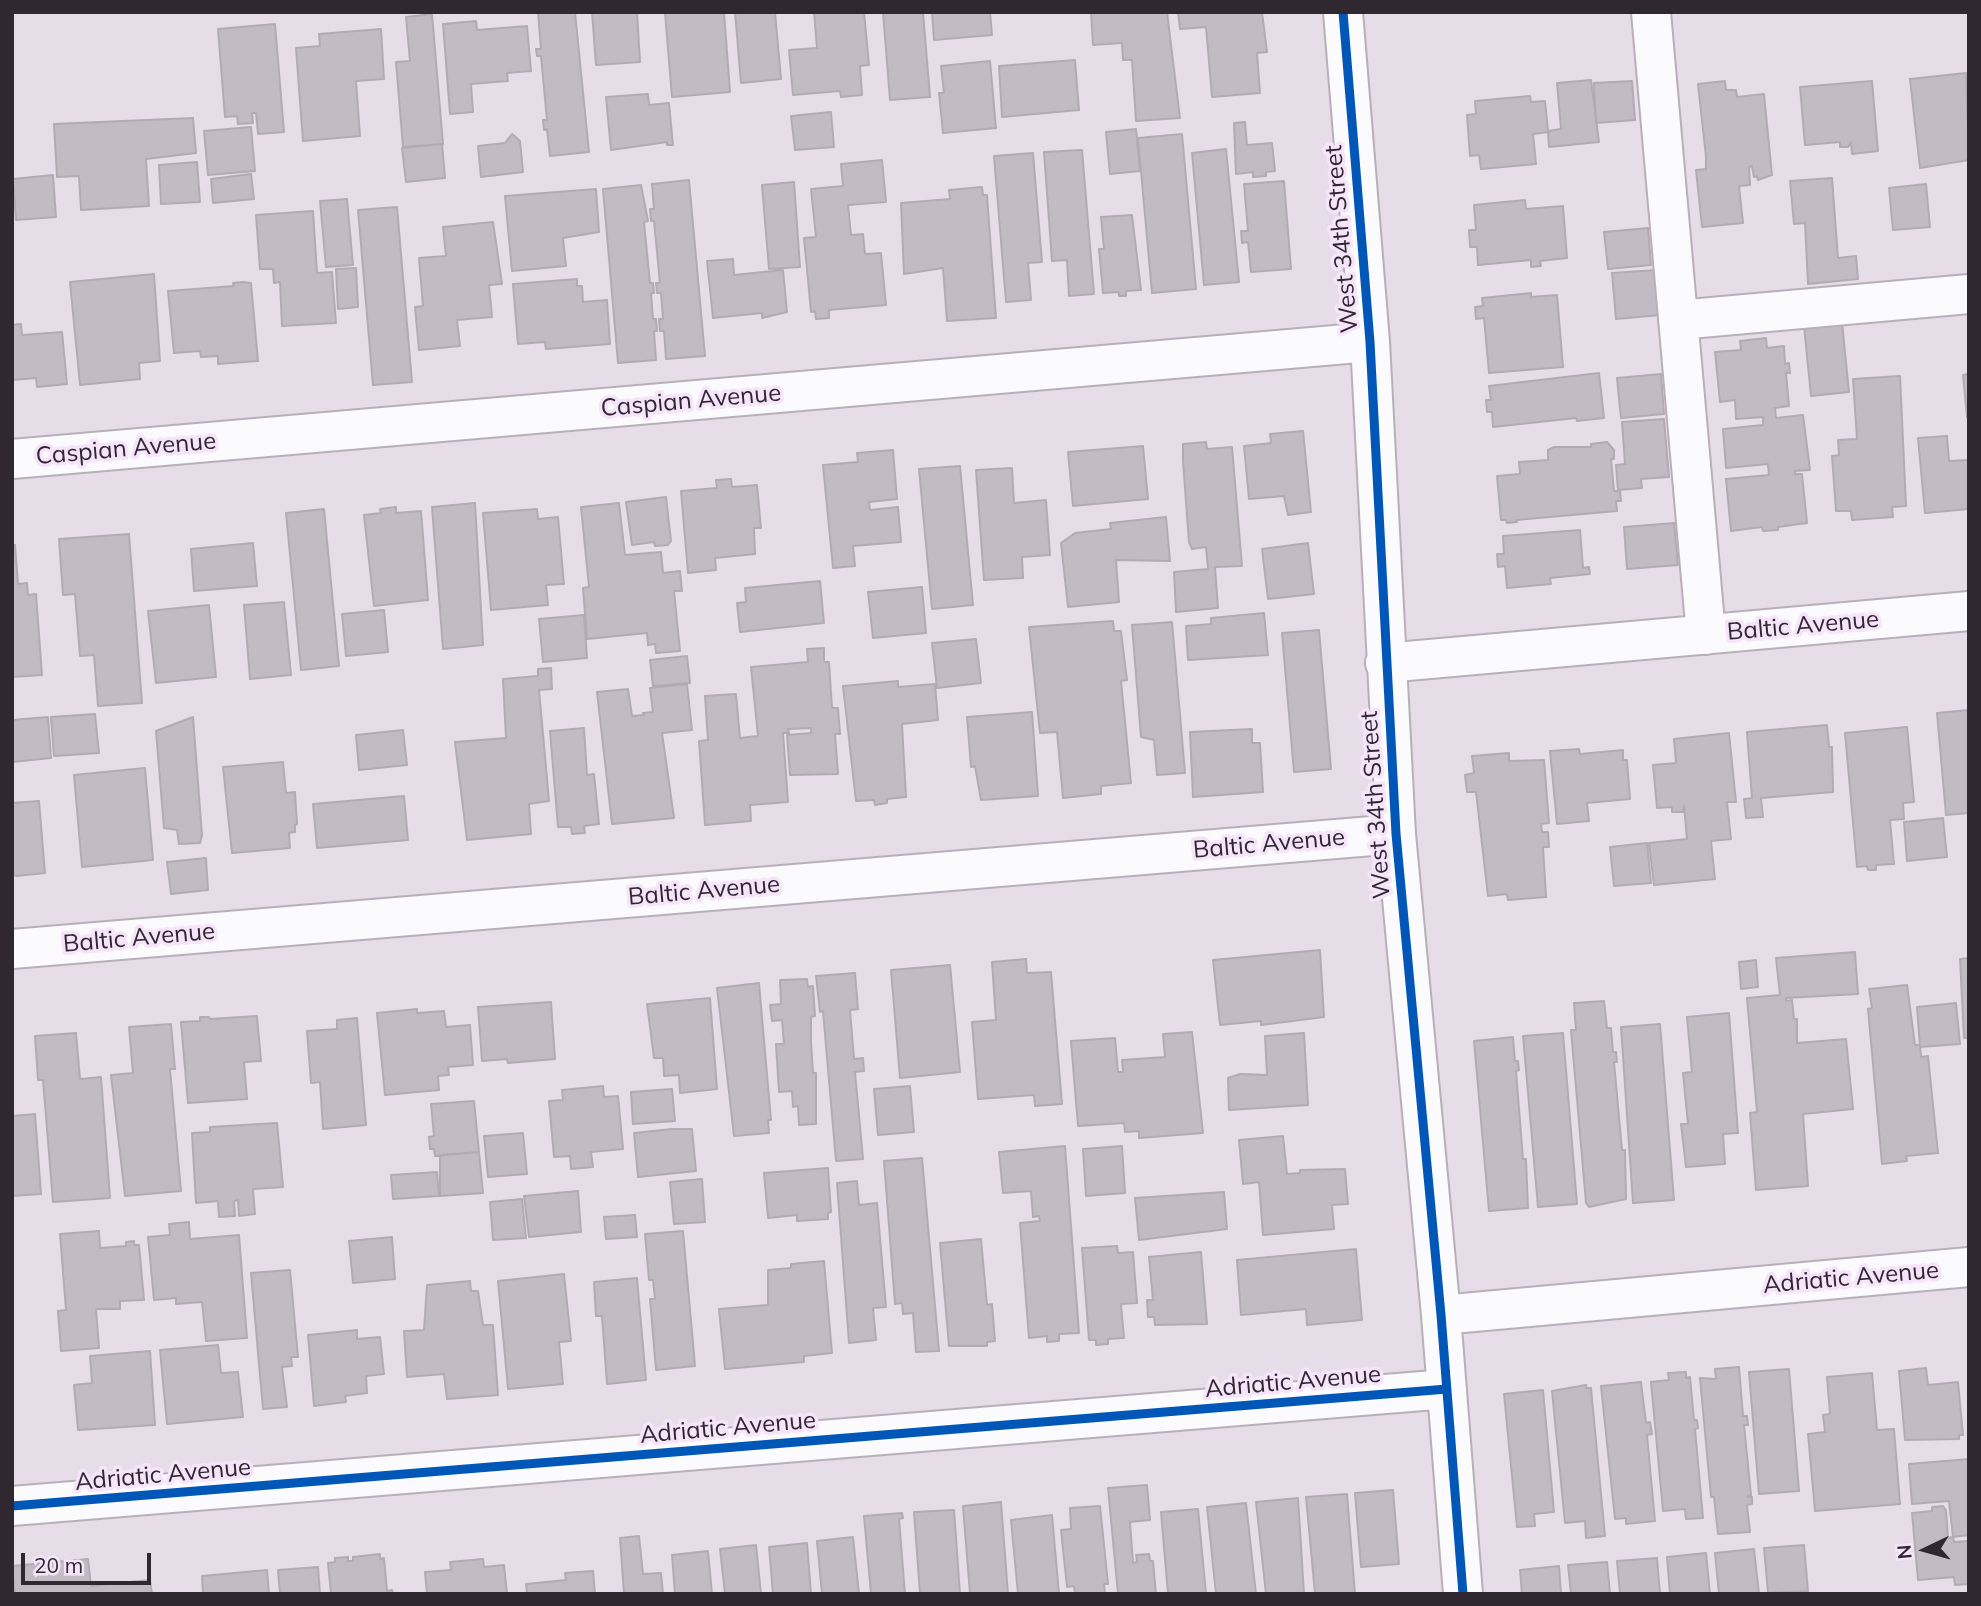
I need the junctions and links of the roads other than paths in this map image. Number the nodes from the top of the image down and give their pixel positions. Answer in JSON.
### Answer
{"nodes":[{"id":1,"x":1343,"y":12,"type":"edge"},
{"id":2,"x":1651,"y":12,"type":"edge"},
{"id":3,"x":1969,"y":293,"type":"edge"},
{"id":4,"x":1678,"y":320,"type":"junction"},
{"id":5,"x":1370,"y":342,"type":"junction"},
{"id":6,"x":12,"y":459,"type":"edge"},
{"id":7,"x":1969,"y":611,"type":"edge"},
{"id":8,"x":1706,"y":635,"type":"junction"},
{"id":9,"x":1385,"y":663,"type":"junction"},
{"id":10,"x":1396,"y":834,"type":"junction"},
{"id":11,"x":12,"y":949,"type":"edge"},
{"id":12,"x":1969,"y":1267,"type":"edge"},
{"id":13,"x":1441,"y":1315,"type":"junction"},
{"id":14,"x":1447,"y":1389,"type":"junction"},
{"id":15,"x":12,"y":1506,"type":"edge"},
{"id":16,"x":1463,"y":1594,"type":"edge"}],
"edges":[{"from":1,"to":5,"type":"street","name":"West 34th Street"},
{"from":2,"to":4,"type":"street"},
{"from":3,"to":4,"type":"street"},
{"from":4,"to":8,"type":"street"},
{"from":5,"to":6,"type":"street","name":"Caspian Avenue"},
{"from":5,"to":9,"type":"street","name":"West 34th Street"},
{"from":7,"to":8,"type":"street","name":"Baltic Avenue"},
{"from":8,"to":9,"type":"street","name":"Baltic Avenue"},
{"from":9,"to":10,"type":"street","name":"West 34th Street"},
{"from":10,"to":11,"type":"street","name":"Baltic Avenue"},
{"from":10,"to":13,"type":"street","name":"West 34th Street"},
{"from":12,"to":13,"type":"street","name":"Adriatic Avenue"},
{"from":13,"to":14,"type":"street","name":"West 34th Street"},
{"from":14,"to":15,"type":"street","name":"Adriatic Avenue"},
{"from":14,"to":16,"type":"street","name":"West 34th Street"}]}
